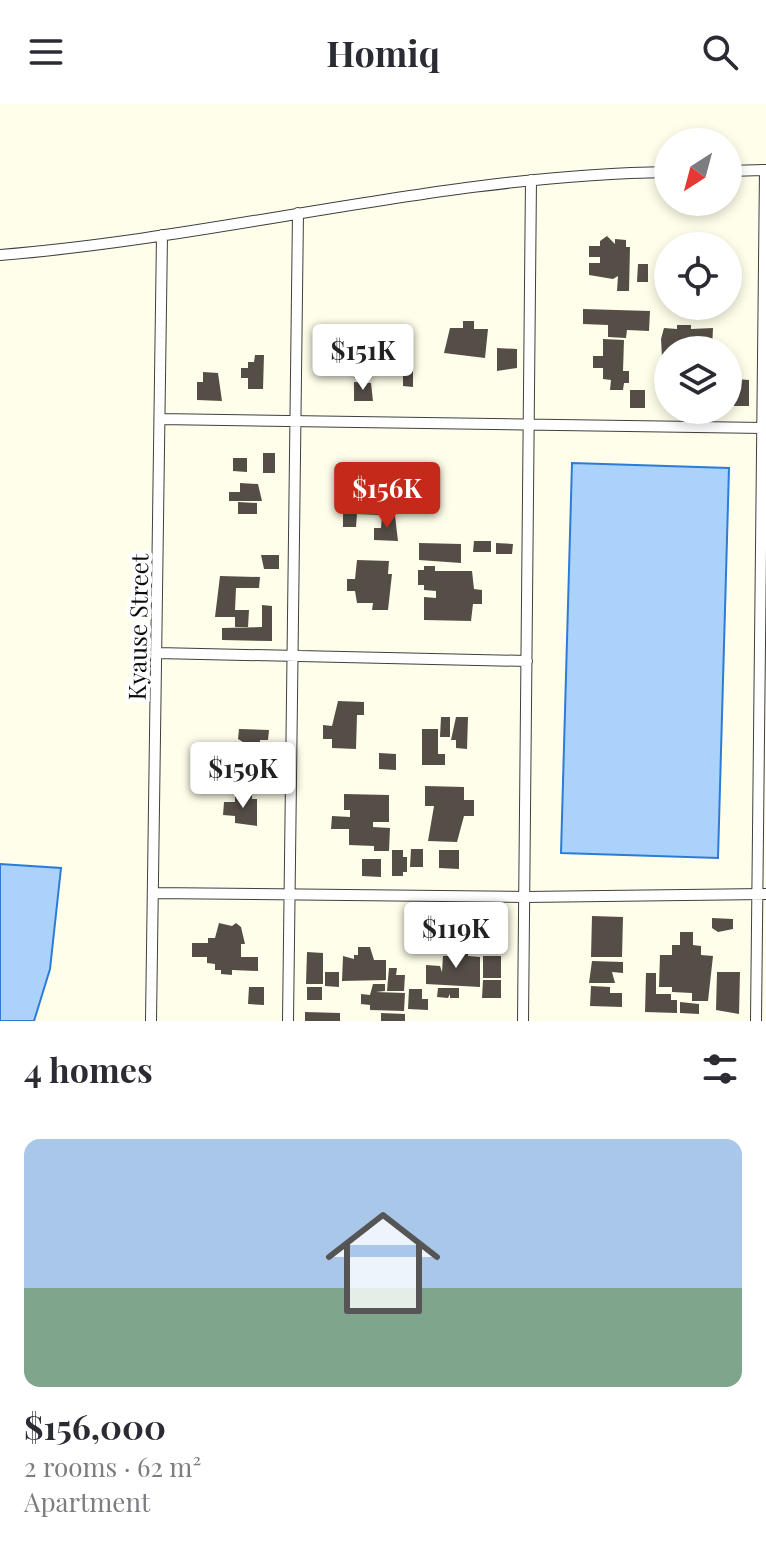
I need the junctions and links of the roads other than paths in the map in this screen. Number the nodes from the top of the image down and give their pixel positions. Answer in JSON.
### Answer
{"nodes":[{"id":1,"x":766,"y":170,"type":"edge"},
{"id":2,"x":742,"y":171,"type":"edge"},
{"id":3,"x":654,"y":172,"type":"edge"},
{"id":4,"x":531,"y":180,"type":"junction"},
{"id":5,"x":298,"y":213,"type":"junction"},
{"id":6,"x":162,"y":235,"type":"junction"},
{"id":7,"x":0,"y":255,"type":"edge"},
{"id":8,"x":160,"y":419,"type":"junction"},
{"id":9,"x":294,"y":424,"type":"junction"},
{"id":10,"x":529,"y":425,"type":"junction"},
{"id":11,"x":764,"y":428,"type":"edge"},
{"id":12,"x":157,"y":653,"type":"junction"},
{"id":13,"x":291,"y":658,"type":"junction"},
{"id":14,"x":527,"y":661,"type":"junction"},
{"id":15,"x":763,"y":664,"type":"edge"},
{"id":16,"x":153,"y":893,"type":"junction"},
{"id":17,"x":762,"y":894,"type":"edge"},
{"id":18,"x":289,"y":895,"type":"junction"},
{"id":19,"x":525,"y":897,"type":"junction"},
{"id":20,"x":151,"y":1021,"type":"edge"},
{"id":21,"x":288,"y":1021,"type":"edge"},
{"id":22,"x":523,"y":1021,"type":"edge"},
{"id":23,"x":756,"y":1021,"type":"edge"}],
"edges":[{"from":1,"to":2,"type":"street"},
{"from":1,"to":11,"type":"street"},
{"from":3,"to":4,"type":"street"},
{"from":4,"to":5,"type":"street"},
{"from":4,"to":10,"type":"street"},
{"from":5,"to":6,"type":"street"},
{"from":5,"to":9,"type":"street"},
{"from":6,"to":7,"type":"street"},
{"from":6,"to":8,"type":"street","name":"Kyause Street"},
{"from":8,"to":9,"type":"street"},
{"from":8,"to":12,"type":"street","name":"Kyause Street"},
{"from":9,"to":10,"type":"street"},
{"from":9,"to":13,"type":"street"},
{"from":10,"to":11,"type":"street"},
{"from":10,"to":14,"type":"street"},
{"from":11,"to":15,"type":"street"},
{"from":12,"to":13,"type":"street"},
{"from":12,"to":16,"type":"street","name":"Kyause Street"},
{"from":13,"to":14,"type":"street"},
{"from":13,"to":18,"type":"street"},
{"from":14,"to":19,"type":"street"},
{"from":15,"to":17,"type":"street"},
{"from":16,"to":18,"type":"street"},
{"from":16,"to":20,"type":"street","name":"Kyause Street"},
{"from":17,"to":19,"type":"street"},
{"from":17,"to":23,"type":"street"},
{"from":18,"to":19,"type":"street"},
{"from":18,"to":21,"type":"street"},
{"from":19,"to":22,"type":"street"}]}
